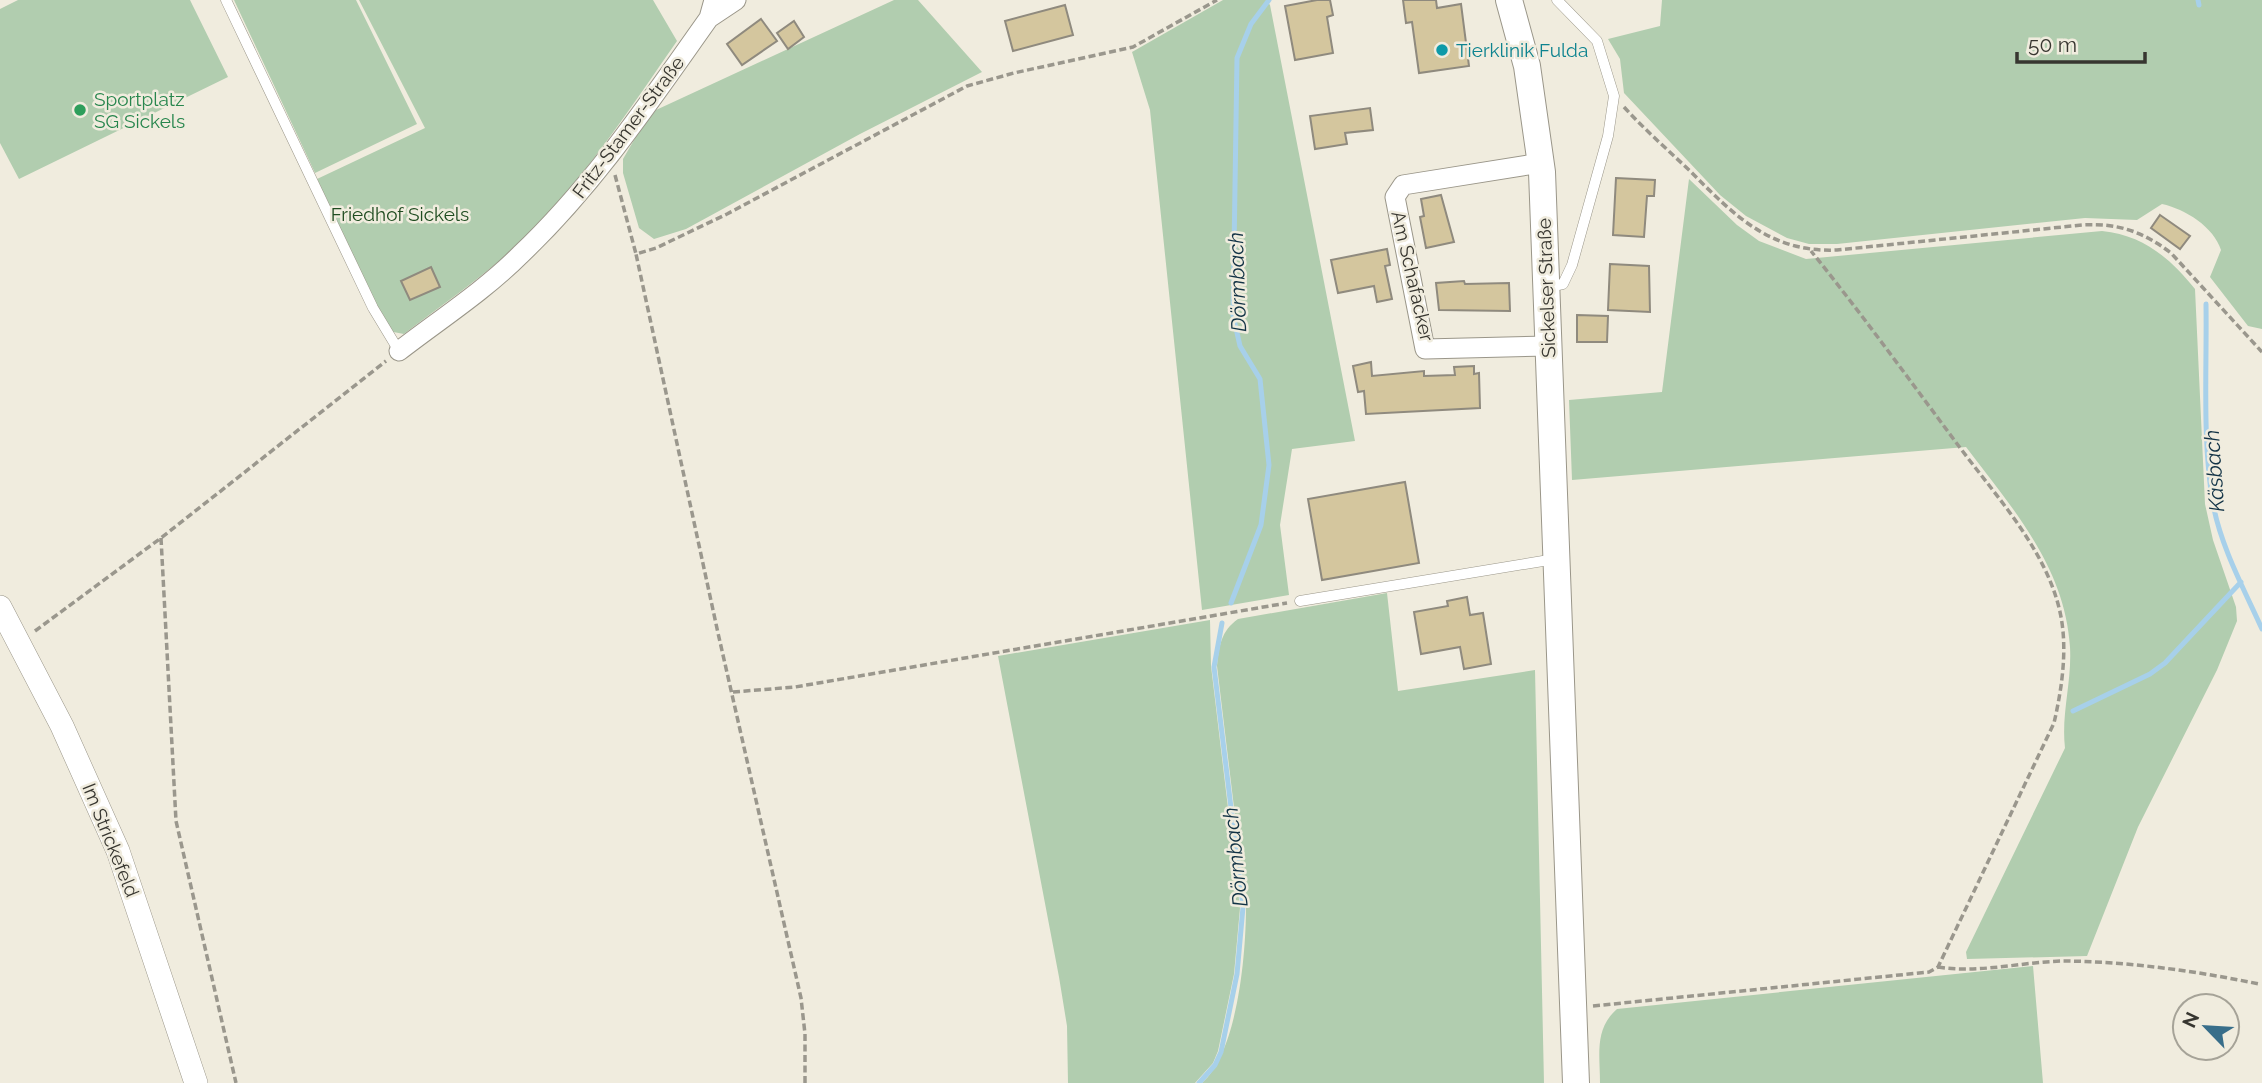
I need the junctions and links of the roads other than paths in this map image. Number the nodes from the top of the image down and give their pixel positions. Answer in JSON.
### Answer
{"nodes":[{"id":1,"x":226,"y":0,"type":"edge"},
{"id":2,"x":736,"y":0,"type":"edge"},
{"id":3,"x":1510,"y":0,"type":"edge"},
{"id":4,"x":1557,"y":0,"type":"edge"},
{"id":5,"x":712,"y":9,"type":"edge"},
{"id":6,"x":1541,"y":163,"type":"junction"},
{"id":7,"x":1547,"y":287,"type":"junction"},
{"id":8,"x":1548,"y":346,"type":"junction"},
{"id":9,"x":399,"y":351,"type":"joint"},
{"id":10,"x":1557,"y":569,"type":"junction"},
{"id":11,"x":1300,"y":601,"type":"road end"},
{"id":12,"x":0,"y":607,"type":"edge"},
{"id":13,"x":195,"y":1083,"type":"edge"},
{"id":14,"x":1576,"y":1083,"type":"edge"}],
"edges":[{"from":1,"to":9,"type":"lane"},
{"from":2,"to":5,"type":"street"},
{"from":3,"to":6,"type":"main road","name":"Sickelser Straße"},
{"from":4,"to":7,"type":"lane"},
{"from":5,"to":9,"type":"street","name":"Fritz-Stamer-Straße"},
{"from":6,"to":7,"type":"main road","name":"Sickelser Straße"},
{"from":6,"to":8,"type":"street","name":"Am Schafacker"},
{"from":7,"to":8,"type":"main road","name":"Sickelser Straße"},
{"from":8,"to":10,"type":"main road","name":"Sickelser Straße"},
{"from":10,"to":11,"type":"lane"},
{"from":10,"to":14,"type":"main road","name":"Sickelser Straße"},
{"from":12,"to":13,"type":"street","name":"Im Strickefeld"}]}
